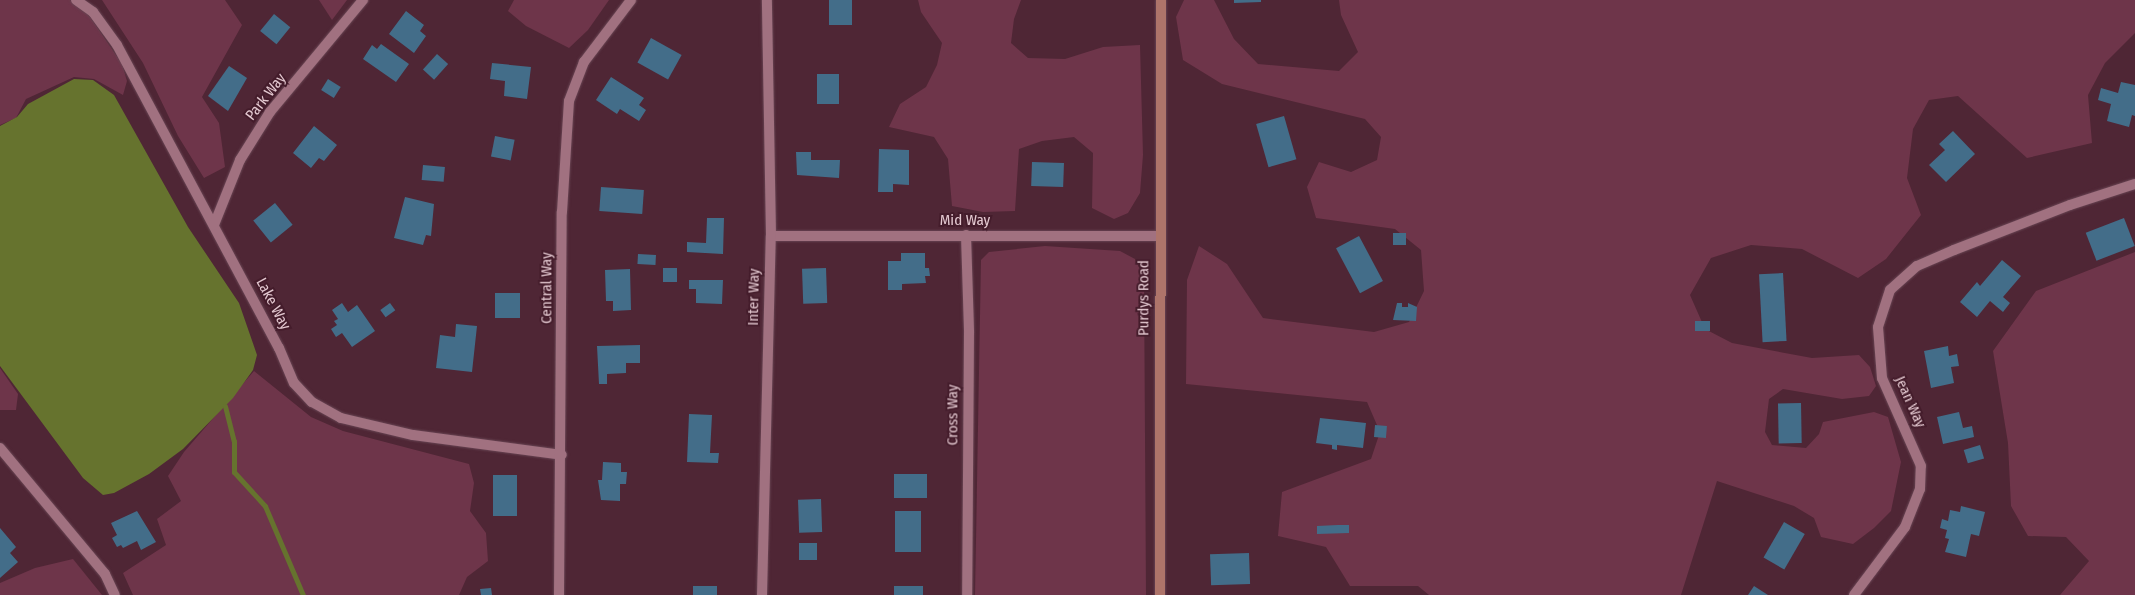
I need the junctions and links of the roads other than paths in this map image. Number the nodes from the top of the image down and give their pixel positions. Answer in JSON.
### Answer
{"nodes":[{"id":1,"x":76,"y":0,"type":"edge"},
{"id":2,"x":363,"y":0,"type":"edge"},
{"id":3,"x":631,"y":0,"type":"edge"},
{"id":4,"x":767,"y":0,"type":"edge"},
{"id":5,"x":1161,"y":0,"type":"edge"},
{"id":6,"x":2135,"y":184,"type":"edge"},
{"id":7,"x":214,"y":225,"type":"junction"},
{"id":8,"x":771,"y":236,"type":"junction"},
{"id":9,"x":966,"y":236,"type":"junction"},
{"id":10,"x":1159,"y":236,"type":"junction"},
{"id":11,"x":0,"y":448,"type":"edge"},
{"id":12,"x":562,"y":455,"type":"junction"},
{"id":13,"x":115,"y":595,"type":"edge"},
{"id":14,"x":559,"y":595,"type":"edge"},
{"id":15,"x":762,"y":595,"type":"edge"},
{"id":16,"x":967,"y":595,"type":"edge"},
{"id":17,"x":1160,"y":595,"type":"edge"},
{"id":18,"x":1854,"y":595,"type":"edge"}],
"edges":[{"from":1,"to":7,"type":"street","name":"Lake Way"},
{"from":2,"to":7,"type":"street","name":"Park Way"},
{"from":3,"to":12,"type":"street","name":"Central Way"},
{"from":4,"to":8,"type":"street","name":"Inter Way"},
{"from":5,"to":10,"type":"main road","name":"Purdys Road"},
{"from":6,"to":18,"type":"street","name":"Jean Way"},
{"from":7,"to":12,"type":"street","name":"Lake Way"},
{"from":8,"to":9,"type":"street","name":"Mid Way"},
{"from":8,"to":15,"type":"street","name":"Inter Way"},
{"from":9,"to":10,"type":"street","name":"Mid Way"},
{"from":9,"to":16,"type":"street","name":"Cross Way"},
{"from":10,"to":17,"type":"main road","name":"Purdys Road"},
{"from":11,"to":13,"type":"street"},
{"from":12,"to":14,"type":"street","name":"Central Way"}]}
